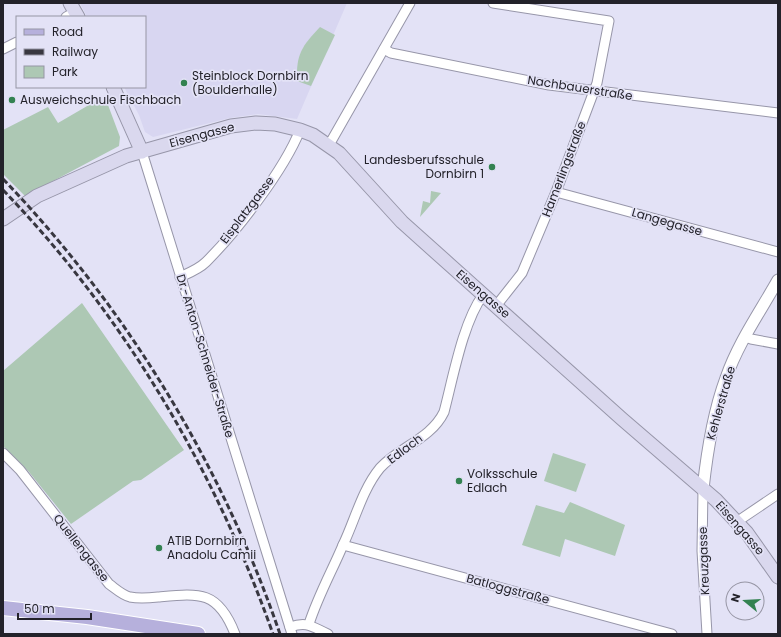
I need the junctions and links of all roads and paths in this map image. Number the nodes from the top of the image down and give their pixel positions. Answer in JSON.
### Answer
{"nodes":[{"id":1,"x":410,"y":3,"type":"edge"},
{"id":2,"x":493,"y":3,"type":"edge"},
{"id":3,"x":16,"y":42,"type":"edge"},
{"id":4,"x":3,"y":49,"type":"edge"},
{"id":5,"x":384,"y":50,"type":"junction"},
{"id":6,"x":113,"y":88,"type":"edge"},
{"id":7,"x":594,"y":91,"type":"junction"},
{"id":8,"x":778,"y":113,"type":"edge"},
{"id":9,"x":300,"y":130,"type":"junction"},
{"id":10,"x":329,"y":145,"type":"junction"},
{"id":11,"x":142,"y":152,"type":"junction"},
{"id":12,"x":556,"y":192,"type":"junction"},
{"id":13,"x":3,"y":219,"type":"edge"},
{"id":14,"x":778,"y":252,"type":"edge"},
{"id":15,"x":180,"y":277,"type":"junction"},
{"id":16,"x":778,"y":280,"type":"edge"},
{"id":17,"x":483,"y":295,"type":"junction"},
{"id":18,"x":496,"y":306,"type":"junction"},
{"id":19,"x":745,"y":337,"type":"junction"},
{"id":20,"x":778,"y":344,"type":"edge"},
{"id":21,"x":3,"y":453,"type":"edge"},
{"id":22,"x":703,"y":489,"type":"junction"},
{"id":23,"x":778,"y":494,"type":"edge"},
{"id":24,"x":738,"y":521,"type":"junction"},
{"id":25,"x":344,"y":545,"type":"junction"},
{"id":26,"x":778,"y":577,"type":"edge"},
{"id":27,"x":3,"y":608,"type":"edge"},
{"id":28,"x":309,"y":624,"type":"junction"},
{"id":29,"x":291,"y":631,"type":"edge"},
{"id":30,"x":198,"y":634,"type":"edge"},
{"id":31,"x":235,"y":634,"type":"edge"},
{"id":32,"x":328,"y":634,"type":"edge"},
{"id":33,"x":672,"y":634,"type":"edge"},
{"id":34,"x":706,"y":634,"type":"edge"}],
"edges":[{"from":1,"to":5,"type":"street"},
{"from":2,"to":7,"type":"street","name":"Hamerlingstraße"},
{"from":3,"to":4,"type":"street"},
{"from":5,"to":7,"type":"street","name":"Nachbauerstraße"},
{"from":5,"to":10,"type":"street"},
{"from":6,"to":11,"type":"main road","name":"Dr.-Anton-Schneider-Straße"},
{"from":7,"to":8,"type":"street","name":"Nachbauerstraße"},
{"from":7,"to":12,"type":"street","name":"Hamerlingstraße"},
{"from":9,"to":10,"type":"main road","name":"Eisengasse"},
{"from":9,"to":11,"type":"main road","name":"Eisengasse"},
{"from":9,"to":15,"type":"street","name":"Eisplatzgasse"},
{"from":10,"to":17,"type":"main road","name":"Eisengasse"},
{"from":11,"to":13,"type":"main road","name":"Eisengasse"},
{"from":11,"to":15,"type":"street","name":"Dr.-Anton-Schneider-Straße"},
{"from":12,"to":14,"type":"street","name":"Langegasse"},
{"from":12,"to":18,"type":"street","name":"Hamerlingstraße"},
{"from":15,"to":29,"type":"street","name":"Dr.-Anton-Schneider-Straße"},
{"from":16,"to":19,"type":"street","name":"Kehlerstraße"},
{"from":17,"to":18,"type":"main road","name":"Eisengasse"},
{"from":17,"to":25,"type":"street","name":"Edlach"},
{"from":18,"to":22,"type":"main road","name":"Eisengasse"},
{"from":19,"to":20,"type":"street"},
{"from":19,"to":22,"type":"street","name":"Kehlerstraße"},
{"from":21,"to":31,"type":"street","name":"Quellengasse"},
{"from":22,"to":24,"type":"main road","name":"Eisengasse"},
{"from":22,"to":34,"type":"street","name":"Kreuzgasse"},
{"from":23,"to":24,"type":"street"},
{"from":24,"to":26,"type":"main road","name":"Eisengasse"},
{"from":25,"to":28,"type":"street","name":"Edlach"},
{"from":25,"to":33,"type":"street","name":"Batloggstraße"},
{"from":27,"to":30,"type":"main road"},
{"from":28,"to":29,"type":"street","name":"Dr.-Anton-Schneider-Straße"},
{"from":28,"to":32,"type":"street"}]}
